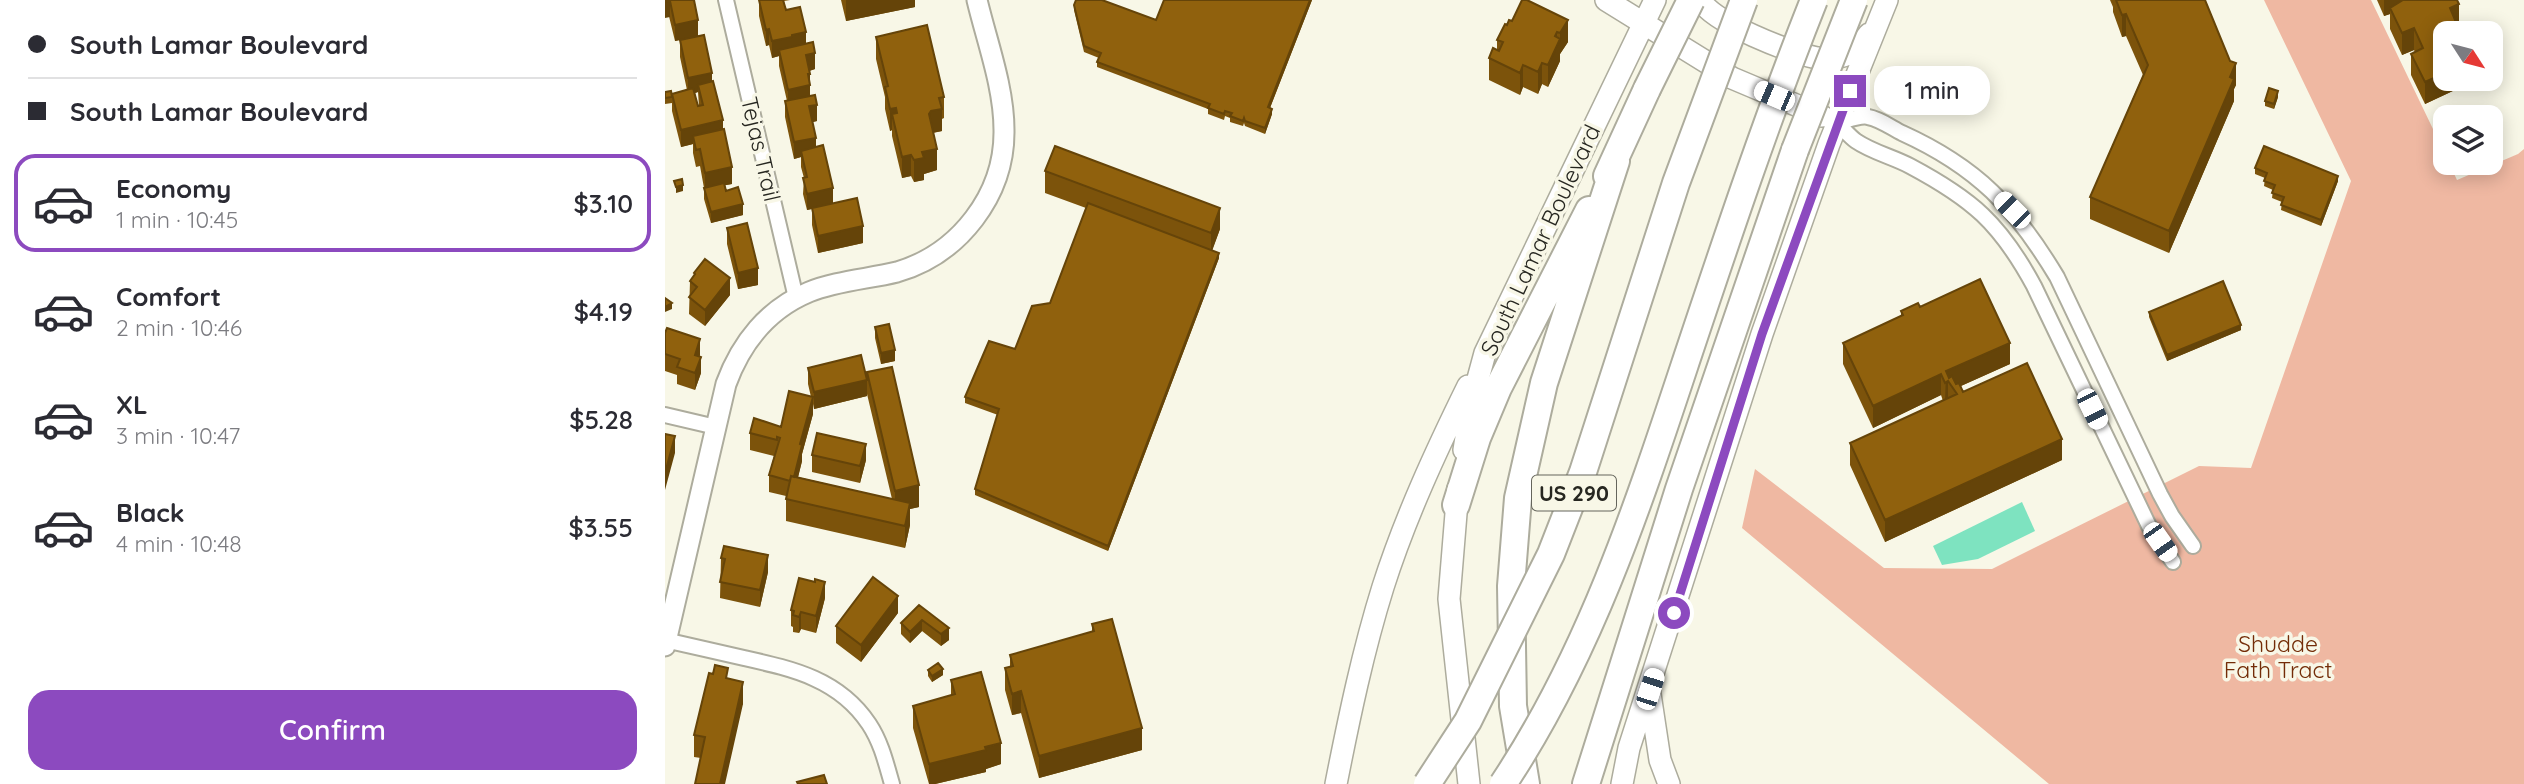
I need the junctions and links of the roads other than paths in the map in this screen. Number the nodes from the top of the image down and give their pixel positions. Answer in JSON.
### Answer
{"nodes":[{"id":1,"x":726,"y":0,"type":"edge"},
{"id":2,"x":977,"y":0,"type":"edge"},
{"id":3,"x":1606,"y":0,"type":"edge"},
{"id":4,"x":1655,"y":0,"type":"edge"},
{"id":5,"x":1691,"y":0,"type":"edge"},
{"id":6,"x":1700,"y":0,"type":"edge"},
{"id":7,"x":1744,"y":0,"type":"edge"},
{"id":8,"x":1814,"y":0,"type":"edge"},
{"id":9,"x":1854,"y":0,"type":"edge"},
{"id":10,"x":1887,"y":0,"type":"edge"},
{"id":11,"x":1642,"y":24,"type":"junction"},
{"id":12,"x":1876,"y":25,"type":"junction"},
{"id":13,"x":1837,"y":122,"type":"junction"},
{"id":14,"x":1616,"y":161,"type":"junction"},
{"id":15,"x":796,"y":298,"type":"junction"},
{"id":16,"x":1485,"y":353,"type":"junction"},
{"id":17,"x":665,"y":415,"type":"edge"},
{"id":18,"x":716,"y":427,"type":"junction"},
{"id":19,"x":1456,"y":505,"type":"junction"},
{"id":20,"x":2193,"y":546,"type":"dead end"},
{"id":21,"x":2173,"y":562,"type":"dead end"},
{"id":22,"x":665,"y":642,"type":"edge"},
{"id":23,"x":1650,"y":689,"type":"junction"},
{"id":24,"x":892,"y":784,"type":"edge"},
{"id":25,"x":1336,"y":784,"type":"edge"},
{"id":26,"x":1427,"y":784,"type":"edge"},
{"id":27,"x":1469,"y":784,"type":"edge"},
{"id":28,"x":1503,"y":784,"type":"edge"},
{"id":29,"x":1526,"y":784,"type":"edge"},
{"id":30,"x":1586,"y":784,"type":"edge"},
{"id":31,"x":1622,"y":784,"type":"edge"},
{"id":32,"x":1669,"y":784,"type":"edge"}],
"edges":[{"from":1,"to":15,"type":"street","name":"Tejas Trail"},
{"from":2,"to":15,"type":"street"},
{"from":3,"to":11,"type":"main road"},
{"from":4,"to":11,"type":"main road","name":"South Lamar Boulevard"},
{"from":5,"to":14,"type":"highway","bridge":true},
{"from":6,"to":12,"type":"main road"},
{"from":7,"to":26,"type":"highway","number":"US 290","bridge":true},
{"from":8,"to":28,"type":"highway","number":"US 290","bridge":true},
{"from":9,"to":30,"type":"highway","bridge":true},
{"from":10,"to":12,"type":"main road"},
{"from":11,"to":13,"type":"main road"},
{"from":11,"to":16,"type":"main road","name":"South Lamar Boulevard"},
{"from":12,"to":13,"type":"main road"},
{"from":13,"to":20,"type":"street"},
{"from":13,"to":21,"type":"street"},
{"from":13,"to":23,"type":"main road"},
{"from":14,"to":19,"type":"highway"},
{"from":14,"to":29,"type":"highway"},
{"from":15,"to":18,"type":"street"},
{"from":16,"to":19,"type":"main road","name":"South Lamar Boulevard"},
{"from":16,"to":25,"type":"main road"},
{"from":17,"to":18,"type":"street"},
{"from":18,"to":22,"type":"street"},
{"from":19,"to":27,"type":"main road","name":"South Lamar Boulevard"},
{"from":22,"to":24,"type":"street"},
{"from":23,"to":31,"type":"main road"},
{"from":23,"to":32,"type":"main road"}]}
